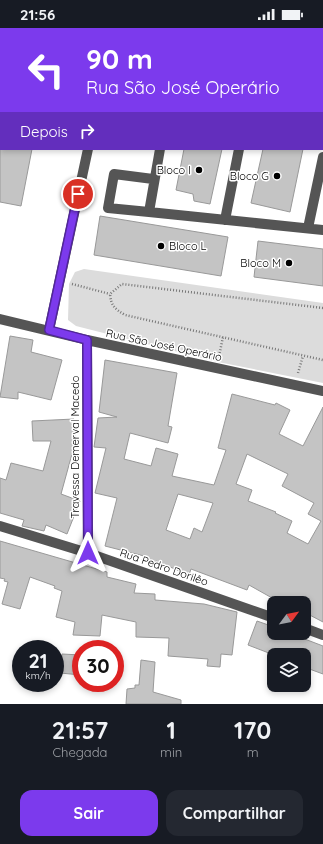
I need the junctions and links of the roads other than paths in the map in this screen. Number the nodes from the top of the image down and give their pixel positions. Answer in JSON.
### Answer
{"nodes":[{"id":1,"x":88,"y":150,"type":"edge"},
{"id":2,"x":160,"y":150,"type":"edge"},
{"id":3,"x":239,"y":150,"type":"edge"},
{"id":4,"x":323,"y":157,"type":"edge"},
{"id":5,"x":154,"y":179,"type":"junction"},
{"id":6,"x":149,"y":212,"type":"junction"},
{"id":7,"x":225,"y":220,"type":"junction"},
{"id":8,"x":308,"y":228,"type":"junction"},
{"id":9,"x":323,"y":230,"type":"edge"},
{"id":10,"x":0,"y":319,"type":"edge"},
{"id":11,"x":49,"y":330,"type":"junction"},
{"id":12,"x":87,"y":340,"type":"junction"},
{"id":13,"x":323,"y":391,"type":"edge"},
{"id":14,"x":0,"y":526,"type":"edge"},
{"id":15,"x":88,"y":553,"type":"junction"},
{"id":16,"x":267,"y":616,"type":"edge"},
{"id":17,"x":311,"y":631,"type":"edge"},
{"id":18,"x":323,"y":635,"type":"edge"}],
"edges":[{"from":1,"to":11,"type":"street"},
{"from":2,"to":5,"type":"street"},
{"from":3,"to":7,"type":"street"},
{"from":4,"to":8,"type":"street"},
{"from":5,"to":6,"type":"street"},
{"from":5,"to":6,"type":"street"},
{"from":6,"to":7,"type":"street"},
{"from":7,"to":8,"type":"street"},
{"from":8,"to":9,"type":"street"},
{"from":10,"to":11,"type":"street","name":"Rua São José Operário"},
{"from":11,"to":12,"type":"street","name":"Rua São José Operário"},
{"from":12,"to":13,"type":"street","name":"Rua São José Operário"},
{"from":12,"to":15,"type":"street","name":"Travessa Demerval Macedo"},
{"from":14,"to":15,"type":"street","name":"Rua Pedro Dorilêo"},
{"from":15,"to":16,"type":"street","name":"Rua Pedro Dorilêo"},
{"from":17,"to":18,"type":"street"}]}
